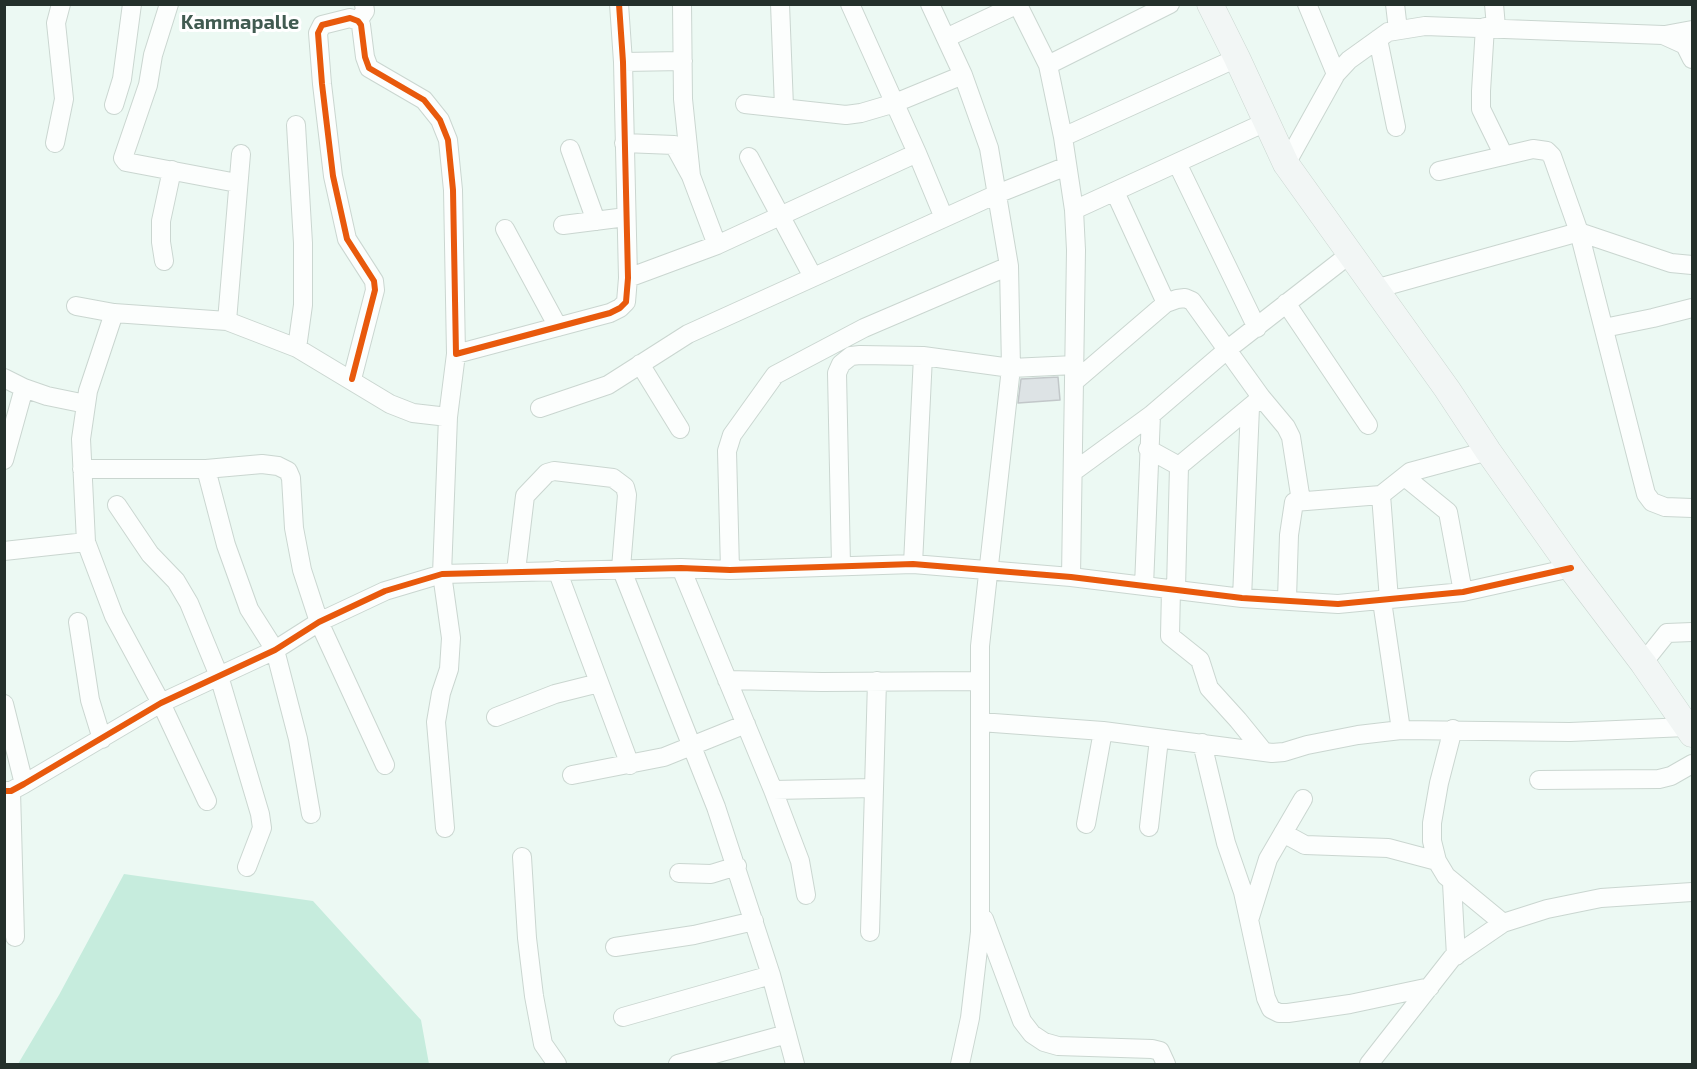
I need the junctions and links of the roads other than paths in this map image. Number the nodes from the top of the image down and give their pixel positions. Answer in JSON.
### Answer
{"nodes":[{"id":1,"x":61,"y":4,"type":"edge"},
{"id":2,"x":132,"y":4,"type":"edge"},
{"id":3,"x":170,"y":4,"type":"edge"},
{"id":4,"x":619,"y":4,"type":"edge"},
{"id":5,"x":682,"y":4,"type":"edge"},
{"id":6,"x":780,"y":4,"type":"edge"},
{"id":7,"x":850,"y":4,"type":"edge"},
{"id":8,"x":930,"y":4,"type":"edge"},
{"id":9,"x":1018,"y":4,"type":"edge"},
{"id":10,"x":1170,"y":4,"type":"edge"},
{"id":11,"x":1210,"y":4,"type":"edge"},
{"id":12,"x":1307,"y":4,"type":"edge"},
{"id":13,"x":1395,"y":4,"type":"edge"},
{"id":14,"x":1494,"y":4,"type":"edge"},
{"id":15,"x":361,"y":13,"type":"edge"},
{"id":16,"x":1490,"y":27,"type":"junction"},
{"id":17,"x":1398,"y":30,"type":"junction"},
{"id":18,"x":1692,"y":30,"type":"edge"},
{"id":19,"x":1663,"y":35,"type":"junction"},
{"id":20,"x":946,"y":38,"type":"junction"},
{"id":21,"x":1378,"y":39,"type":"junction"},
{"id":22,"x":1237,"y":58,"type":"junction"},
{"id":23,"x":1692,"y":59,"type":"edge"},
{"id":24,"x":683,"y":61,"type":"junction"},
{"id":25,"x":623,"y":62,"type":"junction"},
{"id":26,"x":1048,"y":65,"type":"junction"},
{"id":27,"x":1336,"y":74,"type":"junction"},
{"id":28,"x":963,"y":75,"type":"junction"},
{"id":29,"x":745,"y":104,"type":"dead end"},
{"id":30,"x":895,"y":104,"type":"junction"},
{"id":31,"x":114,"y":105,"type":"dead end"},
{"id":32,"x":784,"y":107,"type":"junction"},
{"id":33,"x":1266,"y":122,"type":"junction"},
{"id":34,"x":296,"y":126,"type":"dead end"},
{"id":35,"x":1396,"y":127,"type":"dead end"},
{"id":36,"x":1063,"y":136,"type":"junction"},
{"id":37,"x":55,"y":143,"type":"dead end"},
{"id":38,"x":624,"y":143,"type":"junction"},
{"id":39,"x":570,"y":149,"type":"dead end"},
{"id":40,"x":917,"y":153,"type":"junction"},
{"id":41,"x":241,"y":154,"type":"dead end"},
{"id":42,"x":1504,"y":156,"type":"junction"},
{"id":43,"x":749,"y":157,"type":"dead end"},
{"id":44,"x":1177,"y":163,"type":"junction"},
{"id":45,"x":1286,"y":164,"type":"junction"},
{"id":46,"x":1067,"y":166,"type":"junction"},
{"id":47,"x":172,"y":170,"type":"junction"},
{"id":48,"x":1439,"y":171,"type":"dead end"},
{"id":49,"x":691,"y":176,"type":"junction"},
{"id":50,"x":237,"y":183,"type":"junction"},
{"id":51,"x":1115,"y":192,"type":"junction"},
{"id":52,"x":998,"y":194,"type":"junction"},
{"id":53,"x":1074,"y":210,"type":"junction"},
{"id":54,"x":779,"y":216,"type":"junction"},
{"id":55,"x":626,"y":217,"type":"junction"},
{"id":56,"x":944,"y":218,"type":"junction"},
{"id":57,"x":596,"y":221,"type":"junction"},
{"id":58,"x":563,"y":225,"type":"dead end"},
{"id":59,"x":505,"y":229,"type":"dead end"},
{"id":60,"x":1579,"y":232,"type":"junction"},
{"id":61,"x":717,"y":245,"type":"junction"},
{"id":62,"x":1350,"y":254,"type":"junction"},
{"id":63,"x":164,"y":261,"type":"dead end"},
{"id":64,"x":1692,"y":265,"type":"edge"},
{"id":65,"x":1009,"y":266,"type":"junction"},
{"id":66,"x":813,"y":277,"type":"junction"},
{"id":67,"x":628,"y":278,"type":"junction"},
{"id":68,"x":1375,"y":289,"type":"junction"},
{"id":69,"x":1166,"y":303,"type":"junction"},
{"id":70,"x":1286,"y":303,"type":"junction"},
{"id":71,"x":76,"y":306,"type":"dead end"},
{"id":72,"x":1692,"y":308,"type":"edge"},
{"id":73,"x":114,"y":313,"type":"junction"},
{"id":74,"x":227,"y":321,"type":"junction"},
{"id":75,"x":558,"y":327,"type":"junction"},
{"id":76,"x":1257,"y":328,"type":"junction"},
{"id":77,"x":1604,"y":328,"type":"junction"},
{"id":78,"x":297,"y":348,"type":"junction"},
{"id":79,"x":1228,"y":349,"type":"junction"},
{"id":80,"x":456,"y":354,"type":"junction"},
{"id":81,"x":923,"y":356,"type":"junction"},
{"id":82,"x":640,"y":364,"type":"junction"},
{"id":83,"x":1011,"y":368,"type":"junction"},
{"id":84,"x":1075,"y":373,"type":"junction"},
{"id":85,"x":4,"y":378,"type":"edge"},
{"id":86,"x":352,"y":379,"type":"junction"},
{"id":87,"x":24,"y":388,"type":"junction"},
{"id":88,"x":1256,"y":402,"type":"junction"},
{"id":89,"x":86,"y":404,"type":"junction"},
{"id":90,"x":540,"y":408,"type":"dead end"},
{"id":91,"x":1151,"y":416,"type":"junction"},
{"id":92,"x":448,"y":417,"type":"junction"},
{"id":93,"x":1368,"y":425,"type":"dead end"},
{"id":94,"x":680,"y":429,"type":"dead end"},
{"id":95,"x":1148,"y":449,"type":"junction"},
{"id":96,"x":1488,"y":451,"type":"junction"},
{"id":97,"x":4,"y":460,"type":"edge"},
{"id":98,"x":1179,"y":466,"type":"junction"},
{"id":99,"x":82,"y":469,"type":"junction"},
{"id":100,"x":207,"y":469,"type":"junction"},
{"id":101,"x":1074,"y":472,"type":"junction"},
{"id":102,"x":1404,"y":477,"type":"junction"},
{"id":103,"x":1381,"y":495,"type":"junction"},
{"id":104,"x":1301,"y":501,"type":"junction"},
{"id":105,"x":117,"y":505,"type":"dead end"},
{"id":106,"x":1692,"y":508,"type":"edge"},
{"id":107,"x":87,"y":542,"type":"junction"},
{"id":108,"x":4,"y":551,"type":"edge"},
{"id":109,"x":913,"y":564,"type":"junction"},
{"id":110,"x":841,"y":565,"type":"junction"},
{"id":111,"x":681,"y":567,"type":"junction"},
{"id":112,"x":621,"y":568,"type":"junction"},
{"id":113,"x":1571,"y":568,"type":"junction"},
{"id":114,"x":989,"y":569,"type":"junction"},
{"id":115,"x":557,"y":570,"type":"junction"},
{"id":116,"x":730,"y":570,"type":"junction"},
{"id":117,"x":516,"y":571,"type":"junction"},
{"id":118,"x":442,"y":574,"type":"junction"},
{"id":119,"x":1071,"y":577,"type":"junction"},
{"id":120,"x":1144,"y":586,"type":"junction"},
{"id":121,"x":1173,"y":589,"type":"junction"},
{"id":122,"x":1463,"y":592,"type":"junction"},
{"id":123,"x":1242,"y":598,"type":"junction"},
{"id":124,"x":1287,"y":600,"type":"junction"},
{"id":125,"x":1386,"y":600,"type":"junction"},
{"id":126,"x":78,"y":622,"type":"dead end"},
{"id":127,"x":319,"y":622,"type":"junction"},
{"id":128,"x":1692,"y":632,"type":"edge"},
{"id":129,"x":274,"y":650,"type":"junction"},
{"id":130,"x":1643,"y":663,"type":"junction"},
{"id":131,"x":219,"y":676,"type":"junction"},
{"id":132,"x":727,"y":680,"type":"junction"},
{"id":133,"x":877,"y":681,"type":"junction"},
{"id":134,"x":980,"y":681,"type":"junction"},
{"id":135,"x":599,"y":683,"type":"junction"},
{"id":136,"x":161,"y":703,"type":"junction"},
{"id":137,"x":4,"y":704,"type":"edge"},
{"id":138,"x":496,"y":717,"type":"dead end"},
{"id":139,"x":980,"y":722,"type":"junction"},
{"id":140,"x":746,"y":724,"type":"junction"},
{"id":141,"x":1454,"y":729,"type":"junction"},
{"id":142,"x":1401,"y":730,"type":"junction"},
{"id":143,"x":1102,"y":731,"type":"junction"},
{"id":144,"x":1689,"y":731,"type":"edge"},
{"id":145,"x":102,"y":739,"type":"junction"},
{"id":146,"x":1159,"y":739,"type":"junction"},
{"id":147,"x":1202,"y":743,"type":"junction"},
{"id":148,"x":693,"y":746,"type":"junction"},
{"id":149,"x":1264,"y":752,"type":"junction"},
{"id":150,"x":1692,"y":764,"type":"edge"},
{"id":151,"x":385,"y":765,"type":"dead end"},
{"id":152,"x":630,"y":765,"type":"junction"},
{"id":153,"x":572,"y":775,"type":"dead end"},
{"id":154,"x":1539,"y":780,"type":"dead end"},
{"id":155,"x":874,"y":788,"type":"junction"},
{"id":156,"x":13,"y":789,"type":"edge"},
{"id":157,"x":773,"y":790,"type":"junction"},
{"id":158,"x":1303,"y":799,"type":"dead end"},
{"id":159,"x":207,"y":801,"type":"dead end"},
{"id":160,"x":311,"y":814,"type":"dead end"},
{"id":161,"x":1086,"y":824,"type":"dead end"},
{"id":162,"x":1149,"y":827,"type":"dead end"},
{"id":163,"x":445,"y":828,"type":"dead end"},
{"id":164,"x":1283,"y":833,"type":"junction"},
{"id":165,"x":522,"y":857,"type":"dead end"},
{"id":166,"x":1437,"y":861,"type":"junction"},
{"id":167,"x":737,"y":866,"type":"junction"},
{"id":168,"x":247,"y":867,"type":"dead end"},
{"id":169,"x":679,"y":873,"type":"dead end"},
{"id":170,"x":1452,"y":883,"type":"junction"},
{"id":171,"x":1692,"y":892,"type":"edge"},
{"id":172,"x":806,"y":895,"type":"dead end"},
{"id":173,"x":980,"y":909,"type":"junction"},
{"id":174,"x":754,"y":921,"type":"junction"},
{"id":175,"x":1248,"y":922,"type":"junction"},
{"id":176,"x":1503,"y":923,"type":"junction"},
{"id":177,"x":870,"y":932,"type":"dead end"},
{"id":178,"x":15,"y":937,"type":"dead end"},
{"id":179,"x":615,"y":947,"type":"dead end"},
{"id":180,"x":1456,"y":956,"type":"junction"},
{"id":181,"x":771,"y":975,"type":"junction"},
{"id":182,"x":1430,"y":987,"type":"junction"},
{"id":183,"x":623,"y":1017,"type":"dead end"},
{"id":184,"x":787,"y":1034,"type":"junction"},
{"id":185,"x":556,"y":1065,"type":"edge"},
{"id":186,"x":678,"y":1065,"type":"edge"},
{"id":187,"x":795,"y":1065,"type":"edge"},
{"id":188,"x":960,"y":1065,"type":"edge"},
{"id":189,"x":1166,"y":1065,"type":"edge"},
{"id":190,"x":1369,"y":1065,"type":"edge"}],
"edges":[{"from":1,"to":37,"type":"street"},
{"from":2,"to":31,"type":"street"},
{"from":3,"to":47,"type":"street"},
{"from":4,"to":25,"type":"street"},
{"from":5,"to":24,"type":"street"},
{"from":6,"to":32,"type":"street"},
{"from":7,"to":30,"type":"street"},
{"from":8,"to":20,"type":"street"},
{"from":9,"to":20,"type":"street"},
{"from":9,"to":26,"type":"street"},
{"from":10,"to":26,"type":"street"},
{"from":11,"to":22,"type":"street"},
{"from":12,"to":27,"type":"street"},
{"from":13,"to":17,"type":"street"},
{"from":14,"to":16,"type":"street"},
{"from":15,"to":80,"type":"street"},
{"from":15,"to":86,"type":"street"},
{"from":16,"to":17,"type":"street"},
{"from":16,"to":19,"type":"street"},
{"from":16,"to":42,"type":"street"},
{"from":17,"to":21,"type":"street"},
{"from":18,"to":19,"type":"street"},
{"from":19,"to":23,"type":"street"},
{"from":20,"to":28,"type":"street"},
{"from":21,"to":27,"type":"street"},
{"from":21,"to":35,"type":"street"},
{"from":22,"to":33,"type":"street"},
{"from":22,"to":36,"type":"street"},
{"from":24,"to":25,"type":"street"},
{"from":24,"to":49,"type":"street"},
{"from":25,"to":38,"type":"street"},
{"from":26,"to":36,"type":"street"},
{"from":27,"to":45,"type":"street"},
{"from":28,"to":30,"type":"street"},
{"from":28,"to":52,"type":"street"},
{"from":29,"to":32,"type":"street"},
{"from":30,"to":32,"type":"street"},
{"from":30,"to":40,"type":"street"},
{"from":33,"to":44,"type":"street"},
{"from":33,"to":45,"type":"street"},
{"from":34,"to":78,"type":"street"},
{"from":36,"to":46,"type":"street"},
{"from":38,"to":49,"type":"street"},
{"from":38,"to":55,"type":"street"},
{"from":39,"to":57,"type":"street"},
{"from":40,"to":54,"type":"street"},
{"from":40,"to":56,"type":"street"},
{"from":41,"to":50,"type":"street"},
{"from":42,"to":48,"type":"street"},
{"from":42,"to":60,"type":"street"},
{"from":43,"to":54,"type":"street"},
{"from":44,"to":51,"type":"street"},
{"from":44,"to":76,"type":"street"},
{"from":45,"to":62,"type":"street"},
{"from":46,"to":52,"type":"street"},
{"from":46,"to":53,"type":"street"},
{"from":47,"to":50,"type":"street"},
{"from":47,"to":63,"type":"street"},
{"from":49,"to":61,"type":"street"},
{"from":50,"to":74,"type":"street"},
{"from":51,"to":53,"type":"street"},
{"from":51,"to":69,"type":"street"},
{"from":52,"to":56,"type":"street"},
{"from":52,"to":65,"type":"street"},
{"from":53,"to":84,"type":"street"},
{"from":54,"to":61,"type":"street"},
{"from":54,"to":66,"type":"street"},
{"from":55,"to":57,"type":"street"},
{"from":55,"to":67,"type":"street"},
{"from":56,"to":66,"type":"street"},
{"from":57,"to":58,"type":"street"},
{"from":59,"to":75,"type":"street"},
{"from":60,"to":64,"type":"street"},
{"from":60,"to":68,"type":"street"},
{"from":60,"to":77,"type":"street"},
{"from":61,"to":67,"type":"street"},
{"from":62,"to":68,"type":"street"},
{"from":62,"to":70,"type":"street"},
{"from":65,"to":83,"type":"street"},
{"from":65,"to":116,"type":"street"},
{"from":66,"to":82,"type":"street"},
{"from":67,"to":75,"type":"street"},
{"from":68,"to":96,"type":"street"},
{"from":69,"to":79,"type":"street"},
{"from":69,"to":84,"type":"street"},
{"from":70,"to":76,"type":"street"},
{"from":70,"to":93,"type":"street"},
{"from":71,"to":73,"type":"street"},
{"from":72,"to":77,"type":"street"},
{"from":73,"to":74,"type":"street"},
{"from":73,"to":89,"type":"street"},
{"from":74,"to":78,"type":"street"},
{"from":75,"to":80,"type":"street"},
{"from":76,"to":79,"type":"street"},
{"from":77,"to":106,"type":"street"},
{"from":78,"to":86,"type":"street"},
{"from":79,"to":88,"type":"street"},
{"from":79,"to":91,"type":"street"},
{"from":80,"to":92,"type":"street"},
{"from":81,"to":83,"type":"street"},
{"from":81,"to":109,"type":"street"},
{"from":81,"to":110,"type":"street"},
{"from":82,"to":90,"type":"street"},
{"from":82,"to":94,"type":"street"},
{"from":83,"to":84,"type":"street"},
{"from":83,"to":114,"type":"street"},
{"from":84,"to":101,"type":"street"},
{"from":85,"to":87,"type":"street"},
{"from":86,"to":92,"type":"street"},
{"from":87,"to":89,"type":"street"},
{"from":87,"to":97,"type":"street"},
{"from":88,"to":98,"type":"street"},
{"from":88,"to":104,"type":"street"},
{"from":88,"to":123,"type":"street"},
{"from":89,"to":99,"type":"street"},
{"from":91,"to":95,"type":"street"},
{"from":91,"to":101,"type":"street"},
{"from":92,"to":118,"type":"street"},
{"from":95,"to":98,"type":"street"},
{"from":95,"to":120,"type":"street"},
{"from":96,"to":102,"type":"street"},
{"from":96,"to":113,"type":"street"},
{"from":98,"to":121,"type":"street"},
{"from":99,"to":100,"type":"street"},
{"from":99,"to":107,"type":"street"},
{"from":100,"to":127,"type":"street"},
{"from":100,"to":129,"type":"street"},
{"from":101,"to":119,"type":"street"},
{"from":102,"to":103,"type":"street"},
{"from":102,"to":122,"type":"street"},
{"from":103,"to":104,"type":"street"},
{"from":103,"to":125,"type":"street"},
{"from":104,"to":124,"type":"street"},
{"from":105,"to":131,"type":"street"},
{"from":107,"to":108,"type":"street"},
{"from":107,"to":136,"type":"street"},
{"from":109,"to":110,"type":"street"},
{"from":109,"to":114,"type":"street"},
{"from":110,"to":116,"type":"street"},
{"from":111,"to":112,"type":"street"},
{"from":111,"to":116,"type":"street"},
{"from":111,"to":132,"type":"street"},
{"from":112,"to":115,"type":"street"},
{"from":112,"to":117,"type":"street"},
{"from":112,"to":148,"type":"street"},
{"from":113,"to":122,"type":"street"},
{"from":113,"to":130,"type":"street"},
{"from":114,"to":119,"type":"street"},
{"from":114,"to":134,"type":"street"},
{"from":115,"to":117,"type":"street"},
{"from":115,"to":135,"type":"street"},
{"from":117,"to":118,"type":"street"},
{"from":118,"to":127,"type":"street"},
{"from":118,"to":163,"type":"street"},
{"from":119,"to":120,"type":"street"},
{"from":120,"to":121,"type":"street"},
{"from":121,"to":123,"type":"street"},
{"from":121,"to":149,"type":"street"},
{"from":122,"to":125,"type":"street"},
{"from":123,"to":124,"type":"street"},
{"from":124,"to":125,"type":"street"},
{"from":125,"to":142,"type":"street"},
{"from":126,"to":145,"type":"street"},
{"from":127,"to":129,"type":"street"},
{"from":127,"to":151,"type":"street"},
{"from":128,"to":130,"type":"street"},
{"from":129,"to":131,"type":"street"},
{"from":129,"to":160,"type":"street"},
{"from":130,"to":144,"type":"street"},
{"from":131,"to":136,"type":"street"},
{"from":131,"to":168,"type":"street"},
{"from":132,"to":133,"type":"street"},
{"from":132,"to":140,"type":"street"},
{"from":133,"to":134,"type":"street"},
{"from":133,"to":155,"type":"street"},
{"from":134,"to":139,"type":"street"},
{"from":135,"to":138,"type":"street"},
{"from":135,"to":152,"type":"street"},
{"from":136,"to":145,"type":"street"},
{"from":136,"to":159,"type":"street"},
{"from":137,"to":156,"type":"street"},
{"from":139,"to":143,"type":"street"},
{"from":139,"to":173,"type":"street"},
{"from":140,"to":148,"type":"street"},
{"from":140,"to":157,"type":"street"},
{"from":141,"to":142,"type":"street"},
{"from":141,"to":144,"type":"street"},
{"from":141,"to":166,"type":"street"},
{"from":142,"to":149,"type":"street"},
{"from":143,"to":146,"type":"street"},
{"from":143,"to":161,"type":"street"},
{"from":145,"to":156,"type":"street"},
{"from":146,"to":147,"type":"street"},
{"from":146,"to":162,"type":"street"},
{"from":147,"to":149,"type":"street"},
{"from":147,"to":175,"type":"street"},
{"from":148,"to":152,"type":"street"},
{"from":148,"to":167,"type":"street"},
{"from":150,"to":154,"type":"street"},
{"from":152,"to":153,"type":"street"},
{"from":155,"to":157,"type":"street"},
{"from":155,"to":177,"type":"street"},
{"from":156,"to":178,"type":"street"},
{"from":157,"to":172,"type":"street"},
{"from":158,"to":164,"type":"street"},
{"from":164,"to":166,"type":"street"},
{"from":164,"to":175,"type":"street"},
{"from":165,"to":185,"type":"street"},
{"from":166,"to":170,"type":"street"},
{"from":167,"to":169,"type":"street"},
{"from":167,"to":174,"type":"street"},
{"from":170,"to":176,"type":"street"},
{"from":170,"to":180,"type":"street"},
{"from":171,"to":176,"type":"street"},
{"from":173,"to":188,"type":"street"},
{"from":173,"to":189,"type":"street"},
{"from":174,"to":179,"type":"street"},
{"from":174,"to":181,"type":"street"},
{"from":175,"to":182,"type":"street"},
{"from":176,"to":180,"type":"street"},
{"from":180,"to":182,"type":"street"},
{"from":181,"to":183,"type":"street"},
{"from":181,"to":184,"type":"street"},
{"from":182,"to":190,"type":"street"},
{"from":184,"to":186,"type":"street"},
{"from":184,"to":187,"type":"street"}]}
